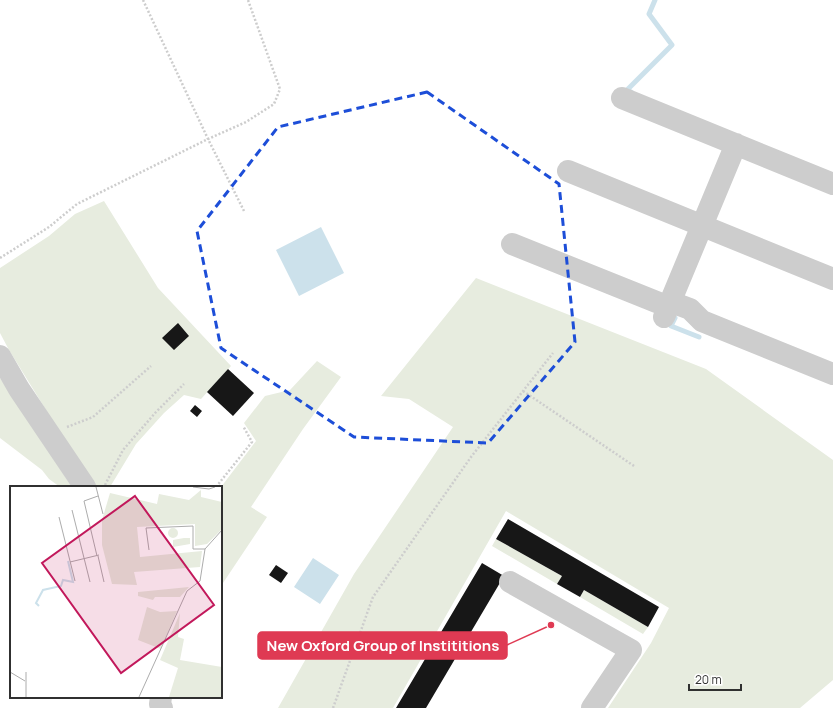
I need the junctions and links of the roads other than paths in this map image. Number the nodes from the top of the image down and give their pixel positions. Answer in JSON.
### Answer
{"nodes":[{"id":1,"x":622,"y":98,"type":"dead end"},
{"id":2,"x":736,"y":144,"type":"junction"},
{"id":3,"x":568,"y":171,"type":"dead end"},
{"id":4,"x":833,"y":184,"type":"edge"},
{"id":5,"x":702,"y":226,"type":"junction"},
{"id":6,"x":512,"y":244,"type":"dead end"},
{"id":7,"x":833,"y":279,"type":"edge"},
{"id":8,"x":668,"y":308,"type":"junction"},
{"id":9,"x":0,"y":356,"type":"edge"},
{"id":10,"x":833,"y":374,"type":"edge"},
{"id":11,"x":85,"y":486,"type":"edge"},
{"id":12,"x":510,"y":582,"type":"dead end"},
{"id":13,"x":161,"y":698,"type":"edge"},
{"id":14,"x":162,"y":708,"type":"edge"},
{"id":15,"x":592,"y":708,"type":"edge"}],
"edges":[{"from":1,"to":2,"type":"street"},
{"from":2,"to":4,"type":"street"},
{"from":2,"to":5,"type":"street"},
{"from":3,"to":5,"type":"street"},
{"from":5,"to":7,"type":"street"},
{"from":5,"to":8,"type":"street"},
{"from":6,"to":8,"type":"street"},
{"from":8,"to":10,"type":"street"},
{"from":9,"to":11,"type":"street"},
{"from":12,"to":15,"type":"street"},
{"from":13,"to":14,"type":"street"}]}
